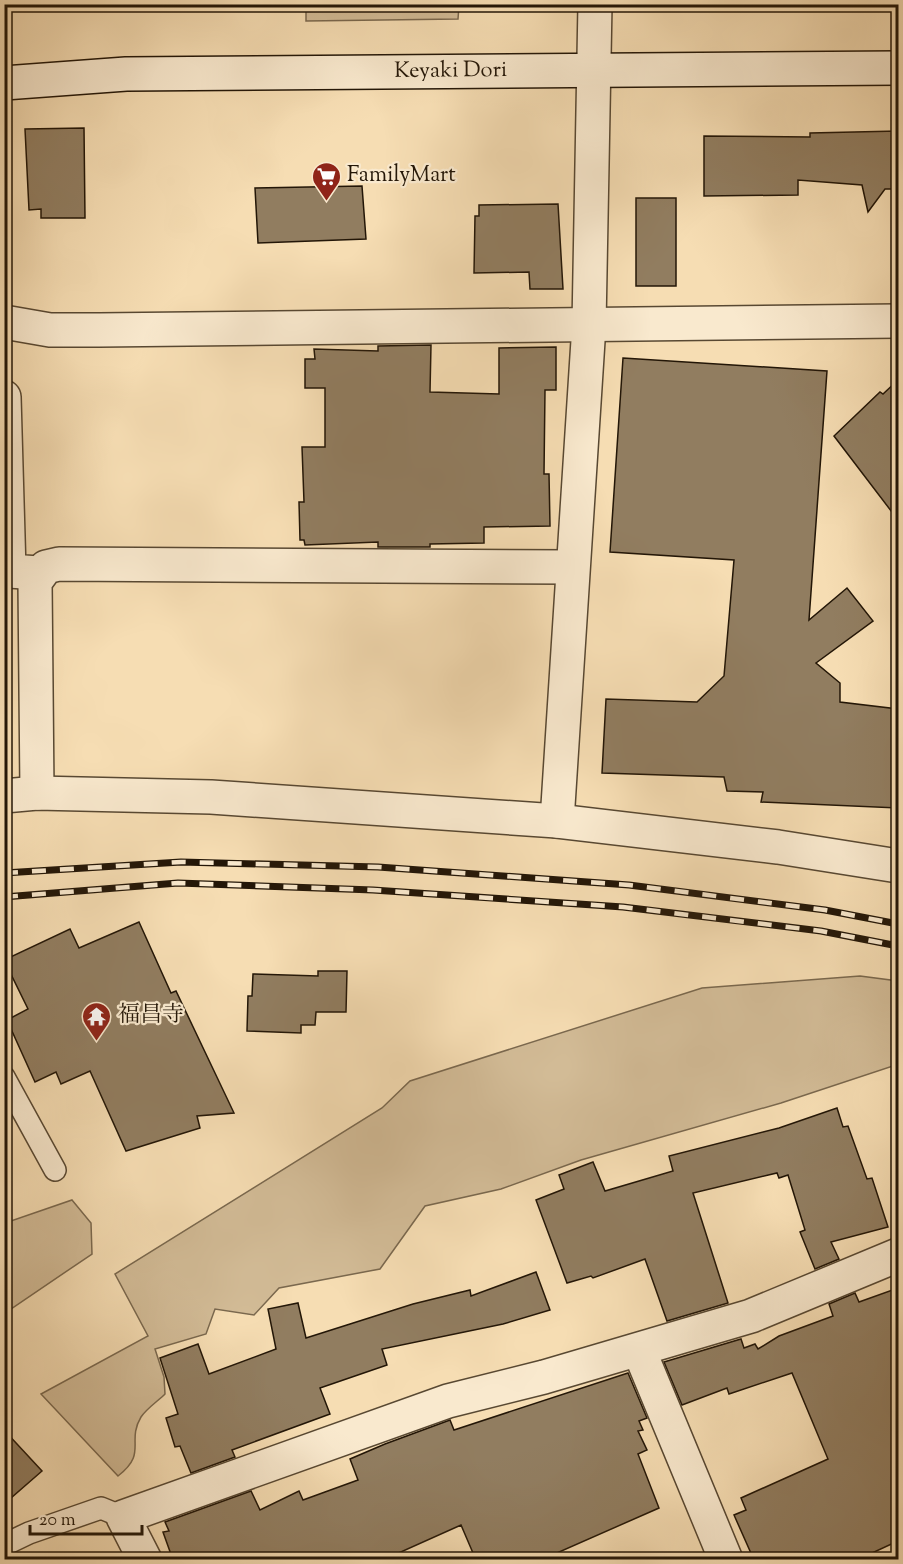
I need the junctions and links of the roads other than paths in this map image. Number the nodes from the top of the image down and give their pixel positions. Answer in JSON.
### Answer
{"nodes":[{"id":1,"x":595,"y":4,"type":"edge"},
{"id":2,"x":898,"y":68,"type":"edge"},
{"id":3,"x":593,"y":71,"type":"junction"},
{"id":4,"x":4,"y":83,"type":"edge"},
{"id":5,"x":898,"y":321,"type":"edge"},
{"id":6,"x":4,"y":322,"type":"edge"},
{"id":7,"x":589,"y":325,"type":"junction"},
{"id":8,"x":4,"y":398,"type":"edge"},
{"id":9,"x":572,"y":567,"type":"junction"},
{"id":10,"x":39,"y":573,"type":"junction"},
{"id":11,"x":37,"y":793,"type":"junction"},
{"id":12,"x":4,"y":796,"type":"edge"},
{"id":13,"x":558,"y":820,"type":"junction"},
{"id":14,"x":898,"y":866,"type":"edge"},
{"id":15,"x":4,"y":1077,"type":"edge"},
{"id":16,"x":55,"y":1170,"type":"dead end"},
{"id":17,"x":898,"y":1255,"type":"edge"},
{"id":18,"x":639,"y":1350,"type":"junction"},
{"id":19,"x":123,"y":1517,"type":"junction"},
{"id":20,"x":4,"y":1546,"type":"edge"},
{"id":21,"x":10,"y":1560,"type":"edge"},
{"id":22,"x":145,"y":1560,"type":"edge"},
{"id":23,"x":726,"y":1560,"type":"edge"}],
"edges":[{"from":1,"to":3,"type":"street"},
{"from":2,"to":3,"type":"street","name":"Keyaki Dori"},
{"from":3,"to":4,"type":"street","name":"Keyaki Dori"},
{"from":3,"to":7,"type":"street"},
{"from":5,"to":7,"type":"street"},
{"from":6,"to":7,"type":"street"},
{"from":7,"to":9,"type":"street"},
{"from":8,"to":10,"type":"street"},
{"from":9,"to":10,"type":"street"},
{"from":9,"to":13,"type":"street"},
{"from":10,"to":11,"type":"street"},
{"from":11,"to":12,"type":"street"},
{"from":11,"to":13,"type":"street"},
{"from":13,"to":14,"type":"street"},
{"from":15,"to":16,"type":"lane"},
{"from":17,"to":18,"type":"street"},
{"from":18,"to":19,"type":"street"},
{"from":18,"to":23,"type":"street"},
{"from":19,"to":20,"type":"lane"},
{"from":19,"to":22,"type":"street"},
{"from":20,"to":21,"type":"lane"}]}
